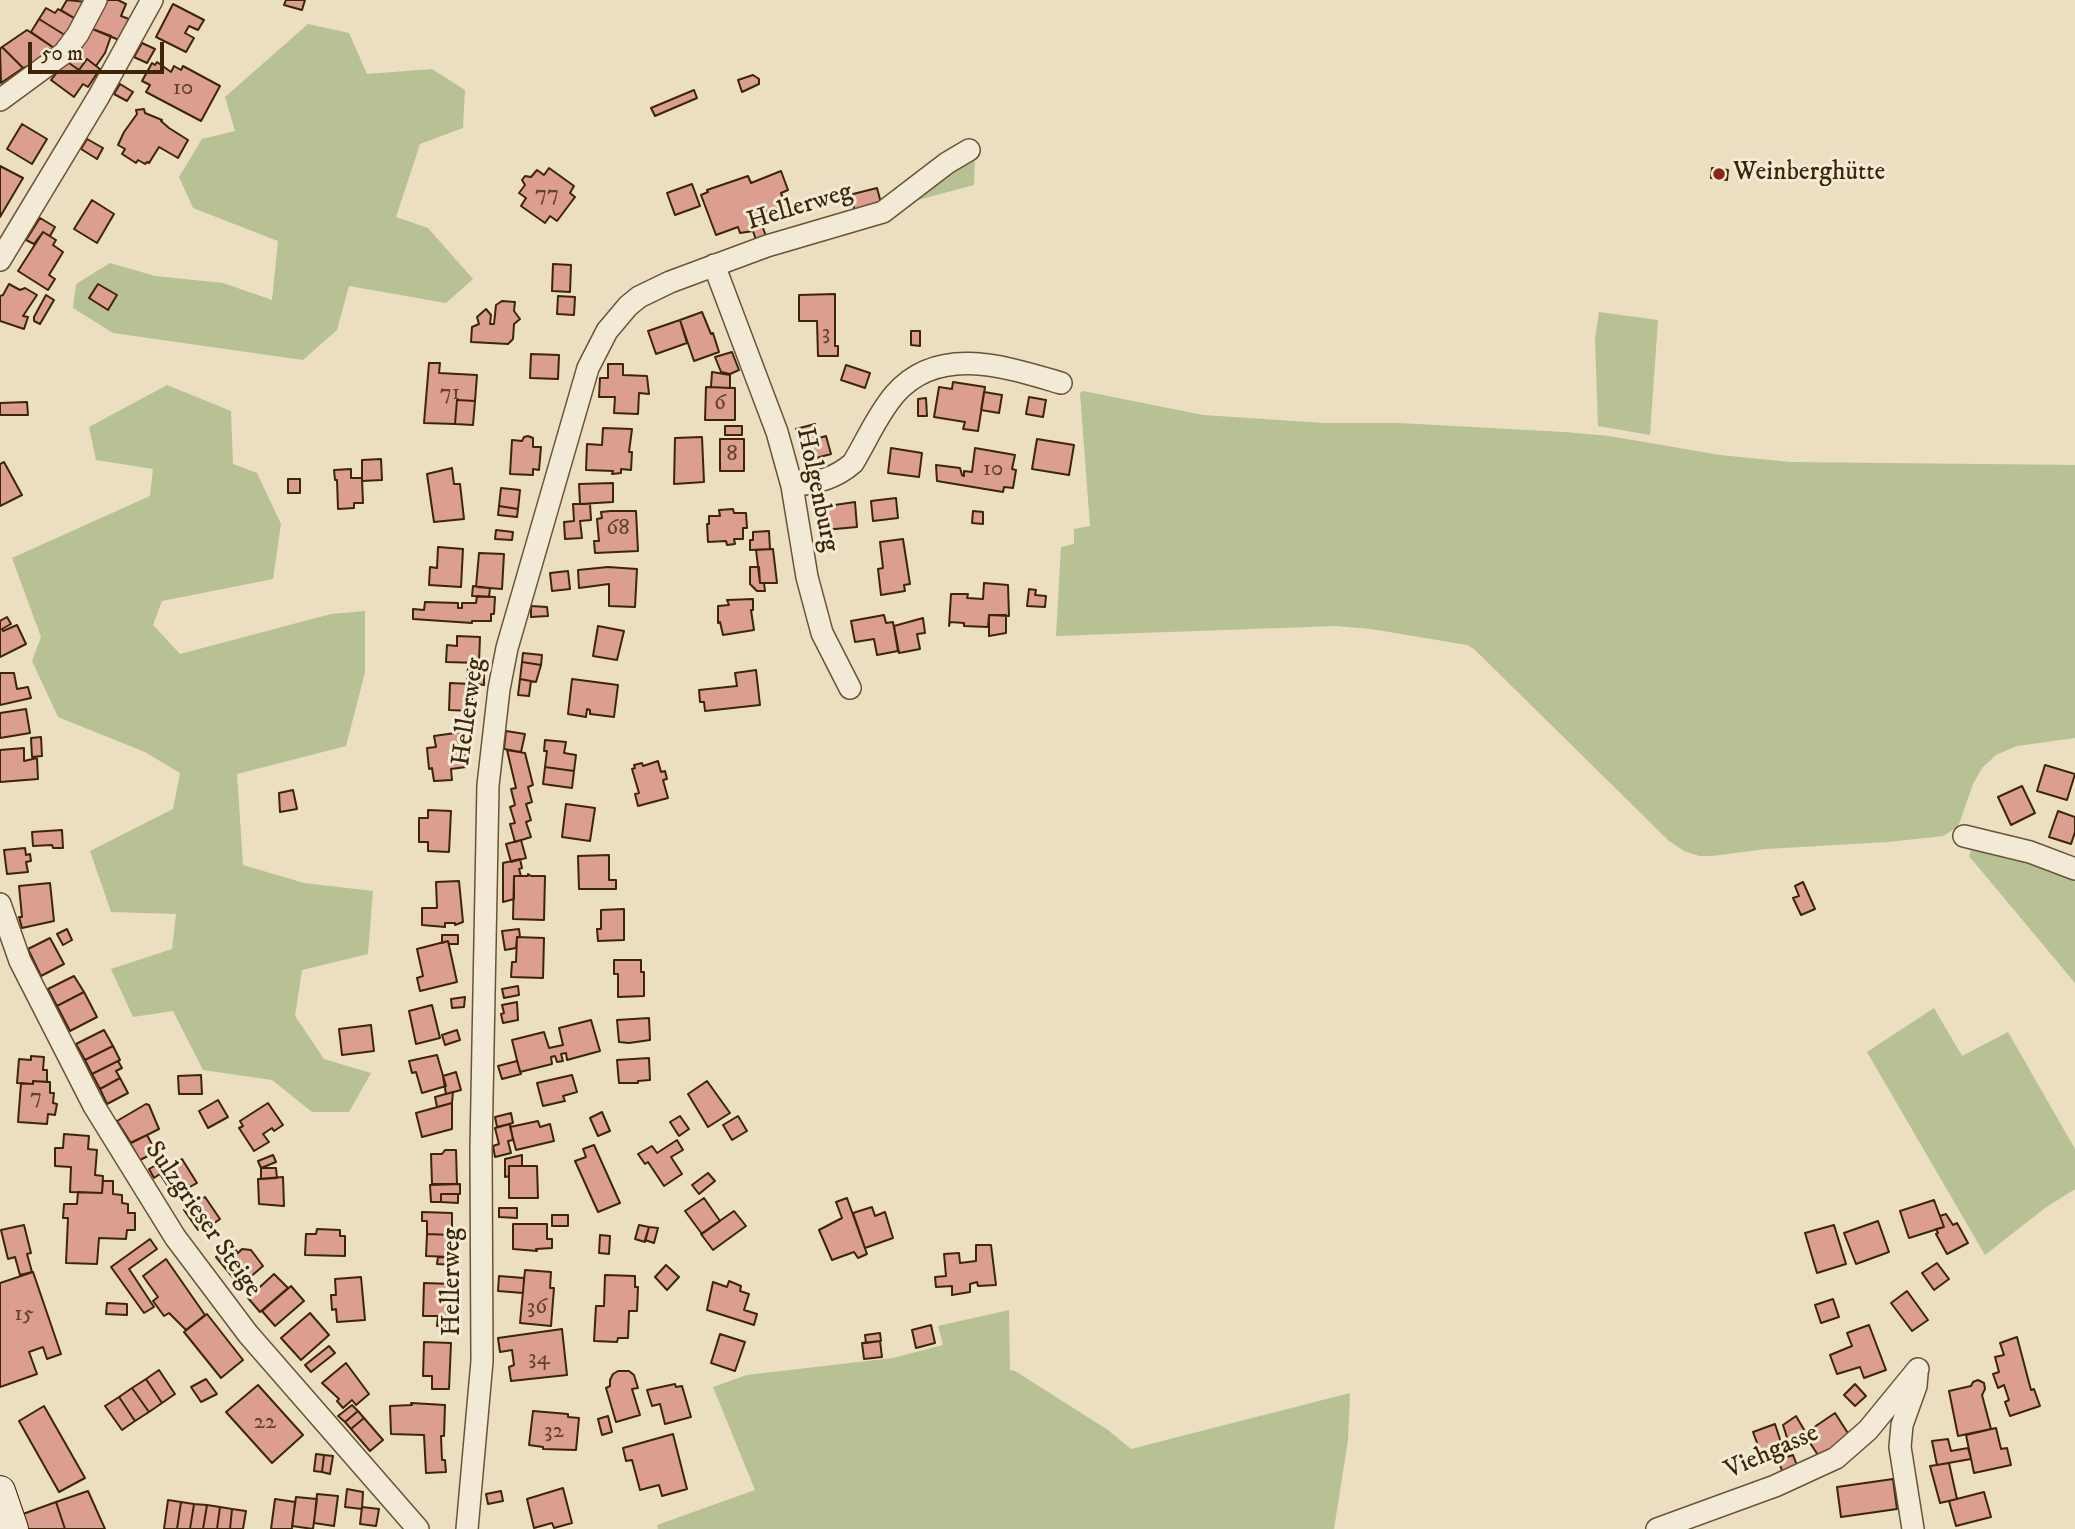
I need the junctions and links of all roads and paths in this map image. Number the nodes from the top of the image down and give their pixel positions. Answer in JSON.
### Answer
{"nodes":[{"id":1,"x":96,"y":0,"type":"edge"},
{"id":2,"x":152,"y":0,"type":"edge"},
{"id":3,"x":0,"y":100,"type":"edge"},
{"id":4,"x":969,"y":150,"type":"dead end"},
{"id":5,"x":0,"y":260,"type":"edge"},
{"id":6,"x":714,"y":265,"type":"junction"},
{"id":7,"x":1061,"y":383,"type":"dead end"},
{"id":8,"x":792,"y":486,"type":"junction"},
{"id":9,"x":850,"y":688,"type":"dead end"},
{"id":10,"x":1964,"y":836,"type":"dead end"},
{"id":11,"x":2075,"y":869,"type":"edge"},
{"id":12,"x":0,"y":904,"type":"edge"},
{"id":13,"x":1860,"y":1439,"type":"junction"},
{"id":14,"x":1900,"y":1453,"type":"junction"},
{"id":15,"x":0,"y":1490,"type":"edge"},
{"id":16,"x":13,"y":1529,"type":"edge"},
{"id":17,"x":418,"y":1529,"type":"edge"},
{"id":18,"x":467,"y":1529,"type":"edge"},
{"id":19,"x":1657,"y":1529,"type":"edge"},
{"id":20,"x":1913,"y":1529,"type":"edge"}],
"edges":[{"from":1,"to":3,"type":"street"},
{"from":2,"to":5,"type":"street"},
{"from":4,"to":6,"type":"street","name":"Hellerweg"},
{"from":6,"to":8,"type":"street","name":"Holgenburg"},
{"from":6,"to":18,"type":"street","name":"Hellerweg"},
{"from":7,"to":8,"type":"street"},
{"from":8,"to":9,"type":"street","name":"Holgenburg"},
{"from":10,"to":11,"type":"street"},
{"from":12,"to":17,"type":"street","name":"Sulzgrieser Steige"},
{"from":13,"to":14,"type":"street"},
{"from":13,"to":14,"type":"street","name":"Viehgasse"},
{"from":13,"to":19,"type":"street","name":"Viehgasse"},
{"from":14,"to":20,"type":"street"},
{"from":15,"to":16,"type":"main road"}]}
